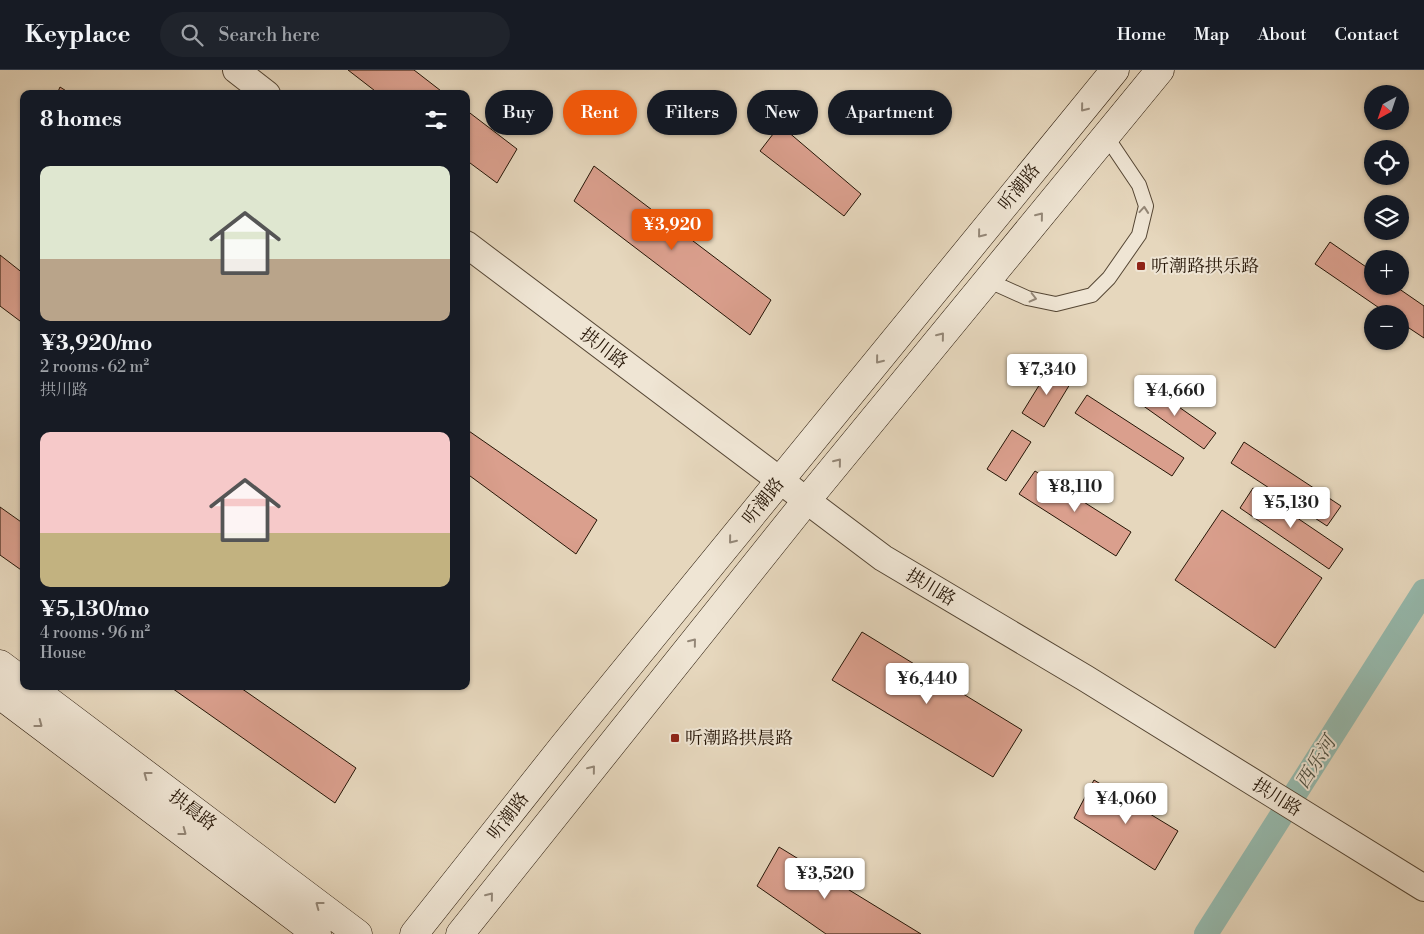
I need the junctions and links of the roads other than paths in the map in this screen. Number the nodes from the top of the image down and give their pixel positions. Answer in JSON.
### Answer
{"nodes":[{"id":1,"x":236,"y":70,"type":"edge"},
{"id":2,"x":1115,"y":70,"type":"edge"},
{"id":3,"x":1160,"y":70,"type":"edge"},
{"id":4,"x":262,"y":90,"type":"edge"},
{"id":5,"x":1106,"y":136,"type":"junction"},
{"id":6,"x":470,"y":247,"type":"edge"},
{"id":7,"x":988,"y":280,"type":"junction"},
{"id":8,"x":780,"y":481,"type":"junction"},
{"id":9,"x":807,"y":500,"type":"junction"},
{"id":10,"x":0,"y":664,"type":"edge"},
{"id":11,"x":20,"y":679,"type":"edge"},
{"id":12,"x":34,"y":690,"type":"edge"},
{"id":13,"x":0,"y":695,"type":"edge"},
{"id":14,"x":1424,"y":888,"type":"edge"},
{"id":15,"x":317,"y":934,"type":"edge"},
{"id":16,"x":358,"y":934,"type":"edge"},
{"id":17,"x":414,"y":934,"type":"edge"},
{"id":18,"x":460,"y":934,"type":"edge"}],
"edges":[{"from":1,"to":4,"type":"street"},
{"from":2,"to":8,"type":"main road","name":"听潮路","one_way":true},
{"from":3,"to":5,"type":"main road","name":"听潮路"},
{"from":7,"to":5,"type":"main road","name":"听潮路","one_way":true},
{"from":7,"to":5,"type":"lane","one_way":true},
{"from":6,"to":8,"type":"street","name":"拱川路"},
{"from":9,"to":7,"type":"main road","name":"听潮路","one_way":true},
{"from":8,"to":9,"type":"street","name":"拱川路"},
{"from":8,"to":17,"type":"main road","name":"听潮路","one_way":true},
{"from":9,"to":14,"type":"street","name":"拱川路"},
{"from":18,"to":9,"type":"main road","name":"听潮路","one_way":true},
{"from":10,"to":11,"type":"main road"},
{"from":16,"to":12,"type":"main road","name":"拱晨路","one_way":true},
{"from":13,"to":15,"type":"main road","name":"拱晨路","one_way":true}]}
